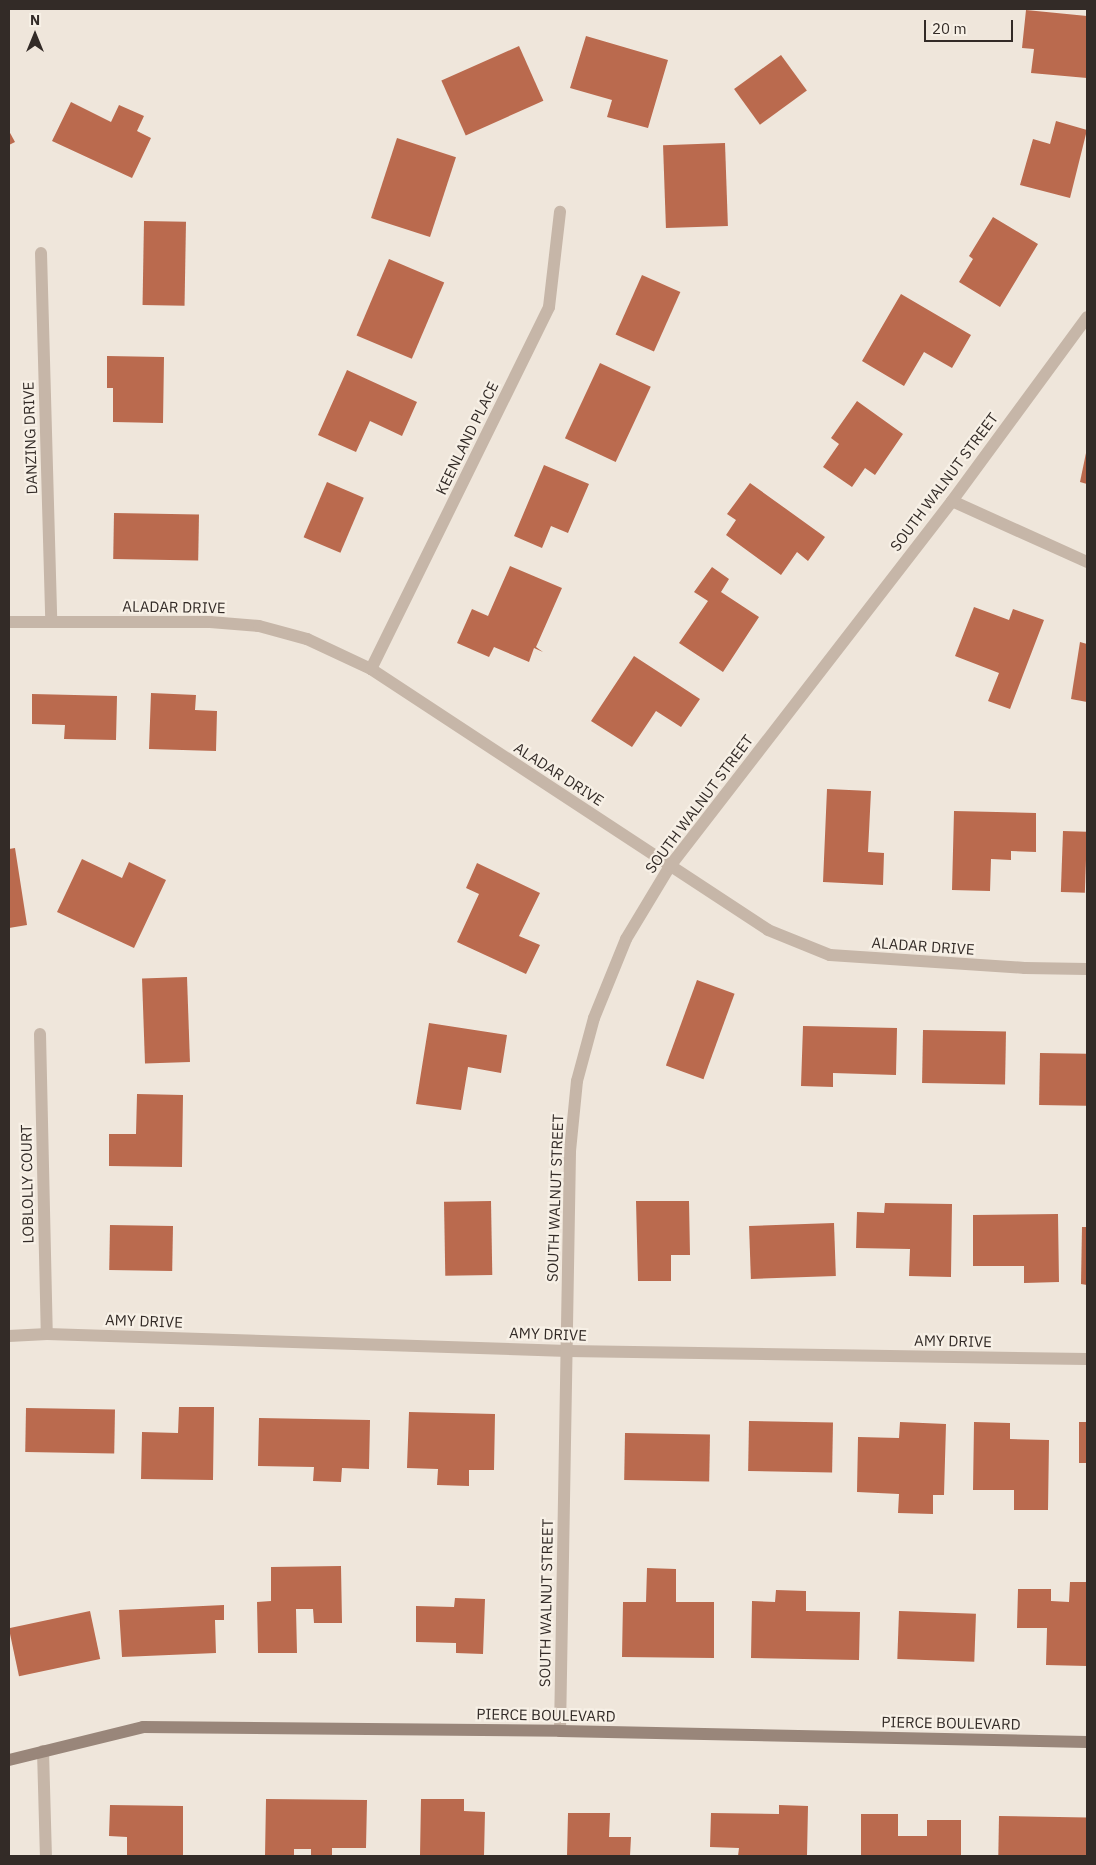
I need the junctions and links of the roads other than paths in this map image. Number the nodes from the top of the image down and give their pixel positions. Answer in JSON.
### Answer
{"nodes":[{"id":1,"x":560,"y":212,"type":"dead end"},
{"id":2,"x":41,"y":253,"type":"dead end"},
{"id":3,"x":1087,"y":317,"type":"edge"},
{"id":4,"x":952,"y":501,"type":"junction"},
{"id":5,"x":1087,"y":562,"type":"edge"},
{"id":6,"x":9,"y":622,"type":"edge"},
{"id":7,"x":51,"y":622,"type":"junction"},
{"id":8,"x":371,"y":669,"type":"junction"},
{"id":9,"x":670,"y":866,"type":"junction"},
{"id":10,"x":1087,"y":969,"type":"edge"},
{"id":11,"x":40,"y":1034,"type":"dead end"},
{"id":12,"x":47,"y":1334,"type":"junction"},
{"id":13,"x":9,"y":1336,"type":"edge"},
{"id":14,"x":568,"y":1351,"type":"junction"},
{"id":15,"x":1087,"y":1359,"type":"edge"},
{"id":16,"x":560,"y":1731,"type":"junction"},
{"id":17,"x":1087,"y":1742,"type":"edge"},
{"id":18,"x":43,"y":1750,"type":"junction"},
{"id":19,"x":9,"y":1760,"type":"edge"},
{"id":20,"x":46,"y":1856,"type":"edge"}],
"edges":[{"from":1,"to":8,"type":"street","name":"KEENLAND PLACE"},
{"from":2,"to":7,"type":"street","name":"DANZING DRIVE"},
{"from":3,"to":4,"type":"street","name":"SOUTH WALNUT STREET"},
{"from":4,"to":5,"type":"street"},
{"from":4,"to":9,"type":"street","name":"SOUTH WALNUT STREET"},
{"from":6,"to":7,"type":"street","name":"ALADAR DRIVE"},
{"from":7,"to":8,"type":"street","name":"ALADAR DRIVE"},
{"from":8,"to":9,"type":"street","name":"ALADAR DRIVE"},
{"from":9,"to":10,"type":"street","name":"ALADAR DRIVE"},
{"from":9,"to":14,"type":"street","name":"SOUTH WALNUT STREET"},
{"from":11,"to":12,"type":"street","name":"LOBLOLLY COURT"},
{"from":12,"to":13,"type":"street","name":"AMY DRIVE"},
{"from":12,"to":14,"type":"street","name":"AMY DRIVE"},
{"from":14,"to":15,"type":"street","name":"AMY DRIVE"},
{"from":14,"to":16,"type":"street","name":"SOUTH WALNUT STREET"},
{"from":16,"to":17,"type":"street","name":"PIERCE BOULEVARD"},
{"from":16,"to":18,"type":"street","name":"PIERCE BOULEVARD"},
{"from":18,"to":19,"type":"street","name":"PIERCE BOULEVARD"},
{"from":18,"to":20,"type":"street"}]}
